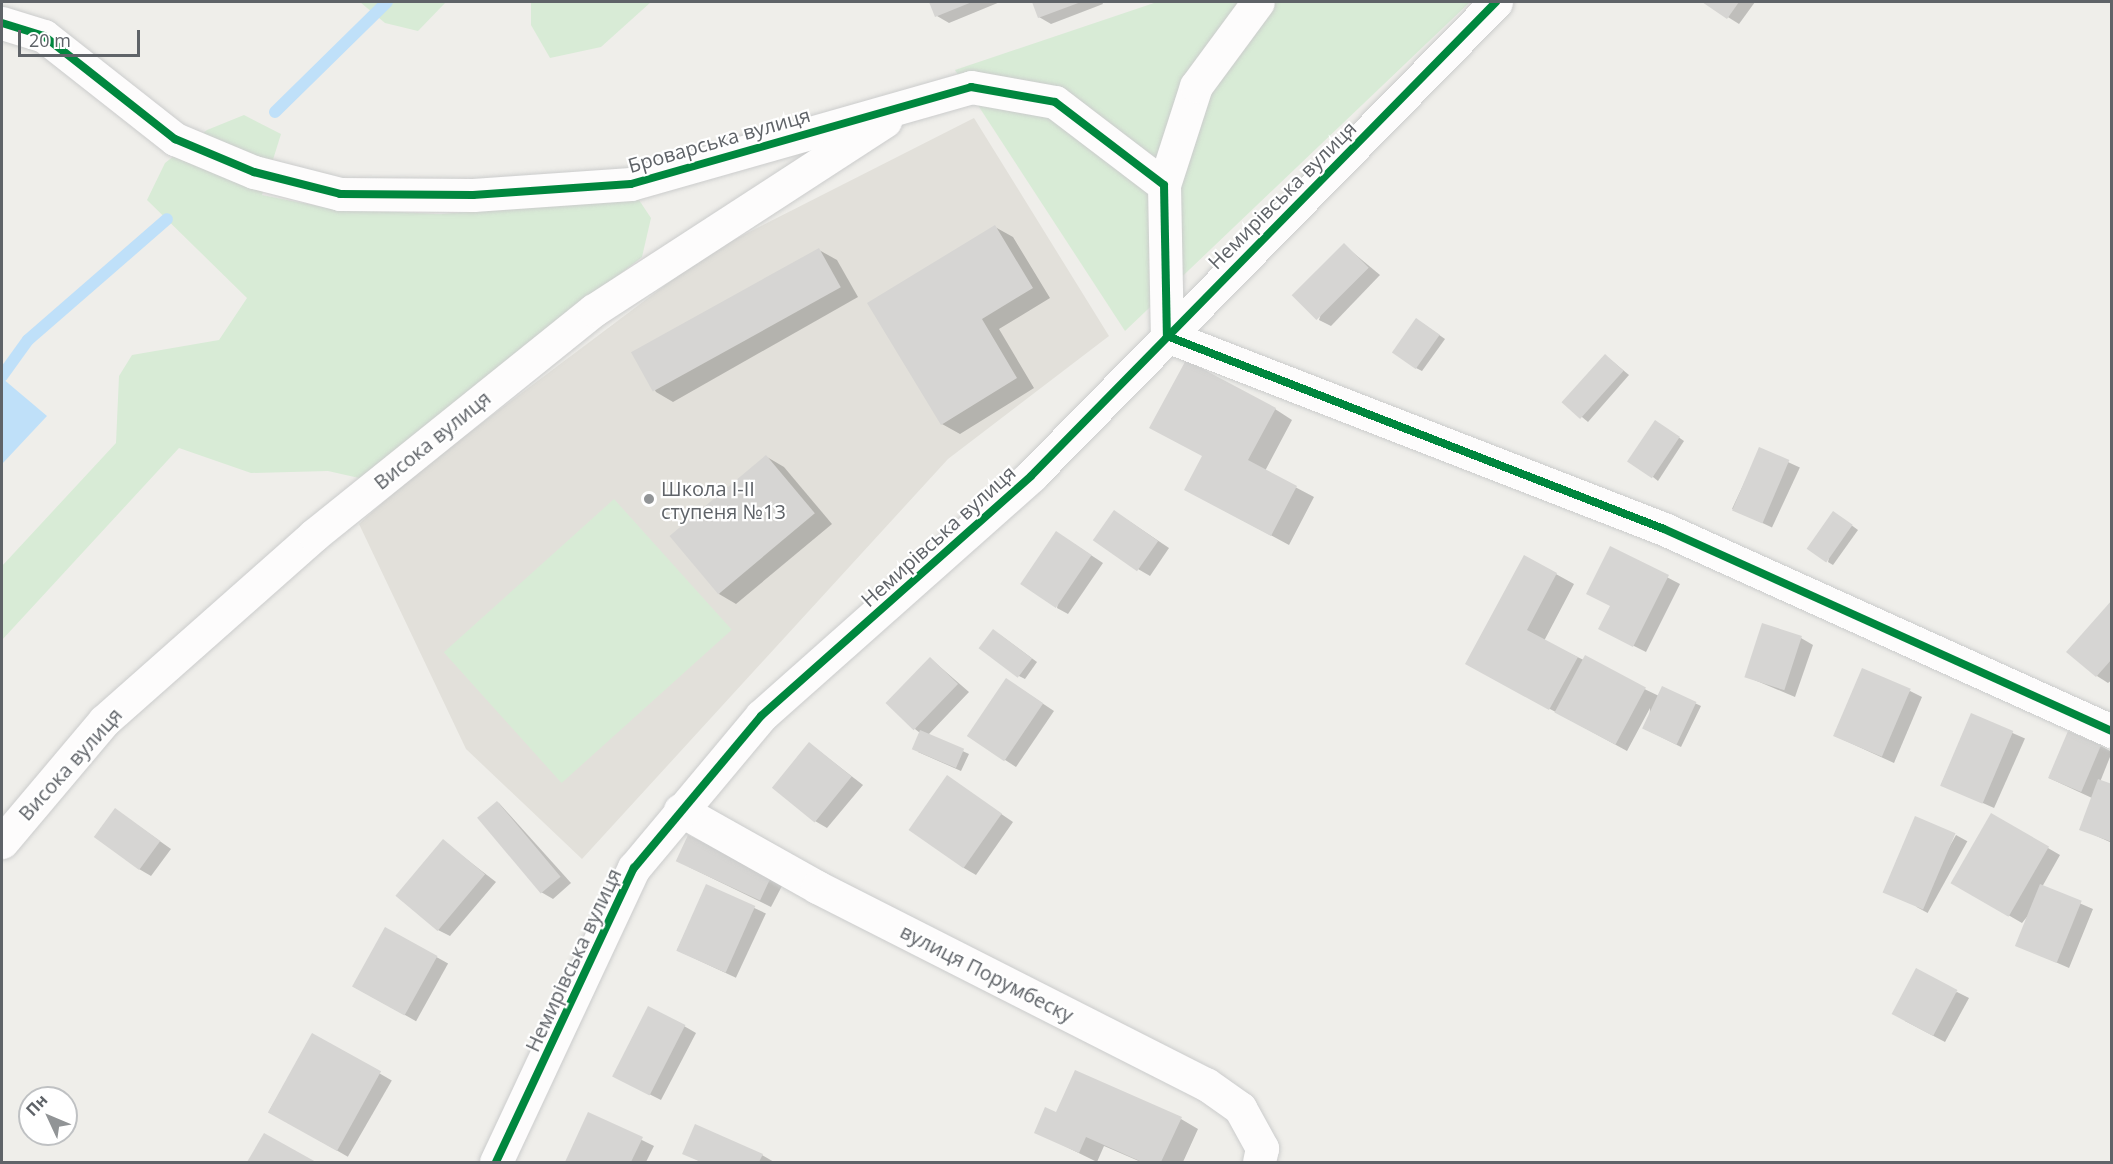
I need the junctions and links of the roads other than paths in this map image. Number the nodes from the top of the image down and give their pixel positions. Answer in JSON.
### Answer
{"nodes":[{"id":1,"x":1258,"y":2,"type":"edge"},
{"id":2,"x":1496,"y":2,"type":"edge"},
{"id":3,"x":2,"y":23,"type":"edge"},
{"id":4,"x":914,"y":102,"type":"junction"},
{"id":5,"x":1164,"y":185,"type":"junction"},
{"id":6,"x":1167,"y":336,"type":"junction"},
{"id":7,"x":2112,"y":731,"type":"edge"},
{"id":8,"x":680,"y":810,"type":"junction"},
{"id":9,"x":2,"y":842,"type":"edge"},
{"id":10,"x":496,"y":1162,"type":"edge"},
{"id":11,"x":1259,"y":1162,"type":"edge"}],
"edges":[{"from":1,"to":5,"type":"street"},
{"from":2,"to":6,"type":"street","name":"Немирівська вулиця"},
{"from":3,"to":4,"type":"street","name":"Броварська вулиця"},
{"from":4,"to":5,"type":"street","name":"Броварська вулиця"},
{"from":4,"to":9,"type":"street","name":"Висока вулиця"},
{"from":5,"to":6,"type":"street"},
{"from":6,"to":7,"type":"street"},
{"from":6,"to":8,"type":"street","name":"Немирівська вулиця"},
{"from":8,"to":10,"type":"street","name":"Немирівська вулиця"},
{"from":8,"to":11,"type":"street","name":"вулиця Порумбеску"}]}
